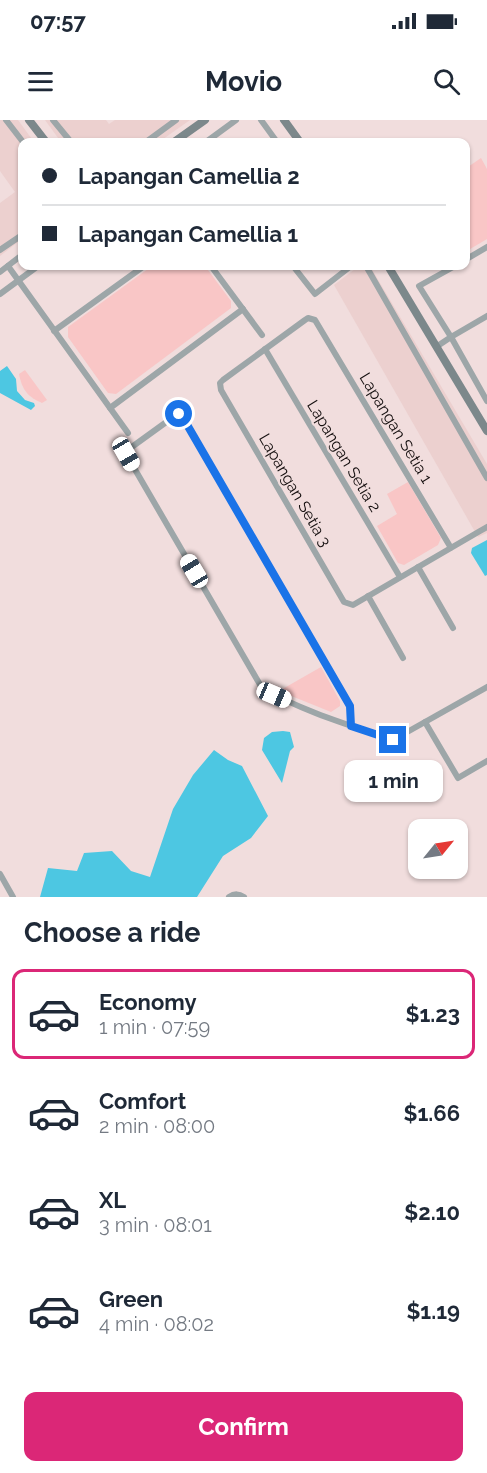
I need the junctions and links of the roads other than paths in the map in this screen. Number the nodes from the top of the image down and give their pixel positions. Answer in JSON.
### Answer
{"nodes":[{"id":1,"x":29,"y":120,"type":"edge"},
{"id":2,"x":53,"y":120,"type":"edge"},
{"id":3,"x":176,"y":120,"type":"edge"},
{"id":4,"x":205,"y":120,"type":"edge"},
{"id":5,"x":236,"y":120,"type":"edge"},
{"id":6,"x":261,"y":120,"type":"edge"},
{"id":7,"x":284,"y":120,"type":"edge"},
{"id":8,"x":9,"y":121,"type":"edge"},
{"id":9,"x":20,"y":138,"type":"edge"},
{"id":10,"x":43,"y":138,"type":"edge"},
{"id":11,"x":68,"y":138,"type":"edge"},
{"id":12,"x":151,"y":138,"type":"edge"},
{"id":13,"x":180,"y":138,"type":"edge"},
{"id":14,"x":211,"y":138,"type":"edge"},
{"id":15,"x":275,"y":138,"type":"edge"},
{"id":16,"x":297,"y":138,"type":"edge"},
{"id":17,"x":18,"y":238,"type":"edge"},
{"id":18,"x":487,"y":247,"type":"edge"},
{"id":19,"x":0,"y":250,"type":"edge"},
{"id":20,"x":470,"y":257,"type":"edge"},
{"id":21,"x":18,"y":258,"type":"edge"},
{"id":22,"x":8,"y":266,"type":"junction"},
{"id":23,"x":32,"y":270,"type":"edge"},
{"id":24,"x":138,"y":270,"type":"edge"},
{"id":25,"x":214,"y":270,"type":"edge"},
{"id":26,"x":296,"y":270,"type":"edge"},
{"id":27,"x":346,"y":270,"type":"edge"},
{"id":28,"x":368,"y":270,"type":"edge"},
{"id":29,"x":390,"y":270,"type":"edge"},
{"id":30,"x":448,"y":270,"type":"edge"},
{"id":31,"x":0,"y":272,"type":"edge"},
{"id":32,"x":18,"y":280,"type":"junction"},
{"id":33,"x":0,"y":294,"type":"edge"},
{"id":34,"x":243,"y":309,"type":"junction"},
{"id":35,"x":487,"y":316,"type":"edge"},
{"id":36,"x":54,"y":331,"type":"junction"},
{"id":37,"x":262,"y":335,"type":"dead end"},
{"id":38,"x":451,"y":337,"type":"junction"},
{"id":39,"x":436,"y":347,"type":"junction"},
{"id":40,"x":265,"y":349,"type":"junction"},
{"id":41,"x":484,"y":390,"type":"edge"},
{"id":42,"x":487,"y":401,"type":"edge"},
{"id":43,"x":110,"y":408,"type":"junction"},
{"id":44,"x":487,"y":431,"type":"edge"},
{"id":45,"x":128,"y":433,"type":"dead end"},
{"id":46,"x":487,"y":478,"type":"edge"},
{"id":47,"x":487,"y":527,"type":"edge"},
{"id":48,"x":451,"y":548,"type":"junction"},
{"id":49,"x":418,"y":567,"type":"junction"},
{"id":50,"x":400,"y":577,"type":"junction"},
{"id":51,"x":368,"y":596,"type":"junction"},
{"id":52,"x":453,"y":628,"type":"dead end"},
{"id":53,"x":403,"y":658,"type":"dead end"},
{"id":54,"x":487,"y":687,"type":"edge"},
{"id":55,"x":426,"y":722,"type":"junction"},
{"id":56,"x":351,"y":726,"type":"junction"},
{"id":57,"x":487,"y":761,"type":"edge"},
{"id":58,"x":0,"y":874,"type":"edge"},
{"id":59,"x":13,"y":897,"type":"edge"},
{"id":60,"x":229,"y":897,"type":"edge"},
{"id":61,"x":244,"y":897,"type":"edge"}],
"edges":[{"from":1,"to":10,"type":"street"},
{"from":2,"to":11,"type":"street"},
{"from":3,"to":12,"type":"street"},
{"from":4,"to":13,"type":"street"},
{"from":5,"to":14,"type":"street"},
{"from":6,"to":15,"type":"street"},
{"from":7,"to":16,"type":"street"},
{"from":8,"to":9,"type":"street"},
{"from":17,"to":19,"type":"street"},
{"from":18,"to":20,"type":"street"},
{"from":21,"to":22,"type":"street"},
{"from":22,"to":31,"type":"street"},
{"from":22,"to":32,"type":"street"},
{"from":23,"to":32,"type":"street"},
{"from":24,"to":36,"type":"street"},
{"from":25,"to":34,"type":"street"},
{"from":26,"to":27,"type":"street"},
{"from":28,"to":46,"type":"street"},
{"from":29,"to":39,"type":"street"},
{"from":30,"to":38,"type":"street"},
{"from":32,"to":33,"type":"street"},
{"from":32,"to":36,"type":"street"},
{"from":34,"to":37,"type":"street"},
{"from":34,"to":43,"type":"street"},
{"from":35,"to":38,"type":"street"},
{"from":36,"to":43,"type":"street"},
{"from":38,"to":39,"type":"street"},
{"from":38,"to":41,"type":"street"},
{"from":39,"to":44,"type":"street"},
{"from":40,"to":48,"type":"street","name":"Lapangan Setia 1"},
{"from":40,"to":50,"type":"street","name":"Lapangan Setia 2"},
{"from":40,"to":51,"type":"street","name":"Lapangan Setia 3"},
{"from":41,"to":42,"type":"street"},
{"from":43,"to":45,"type":"street"},
{"from":47,"to":48,"type":"street"},
{"from":48,"to":49,"type":"street"},
{"from":49,"to":50,"type":"street"},
{"from":49,"to":52,"type":"street"},
{"from":50,"to":51,"type":"street"},
{"from":51,"to":53,"type":"street"},
{"from":54,"to":55,"type":"street"},
{"from":55,"to":56,"type":"street"},
{"from":55,"to":57,"type":"street"},
{"from":56,"to":56,"type":"street"},
{"from":58,"to":59,"type":"street"},
{"from":60,"to":61,"type":"street"}]}
